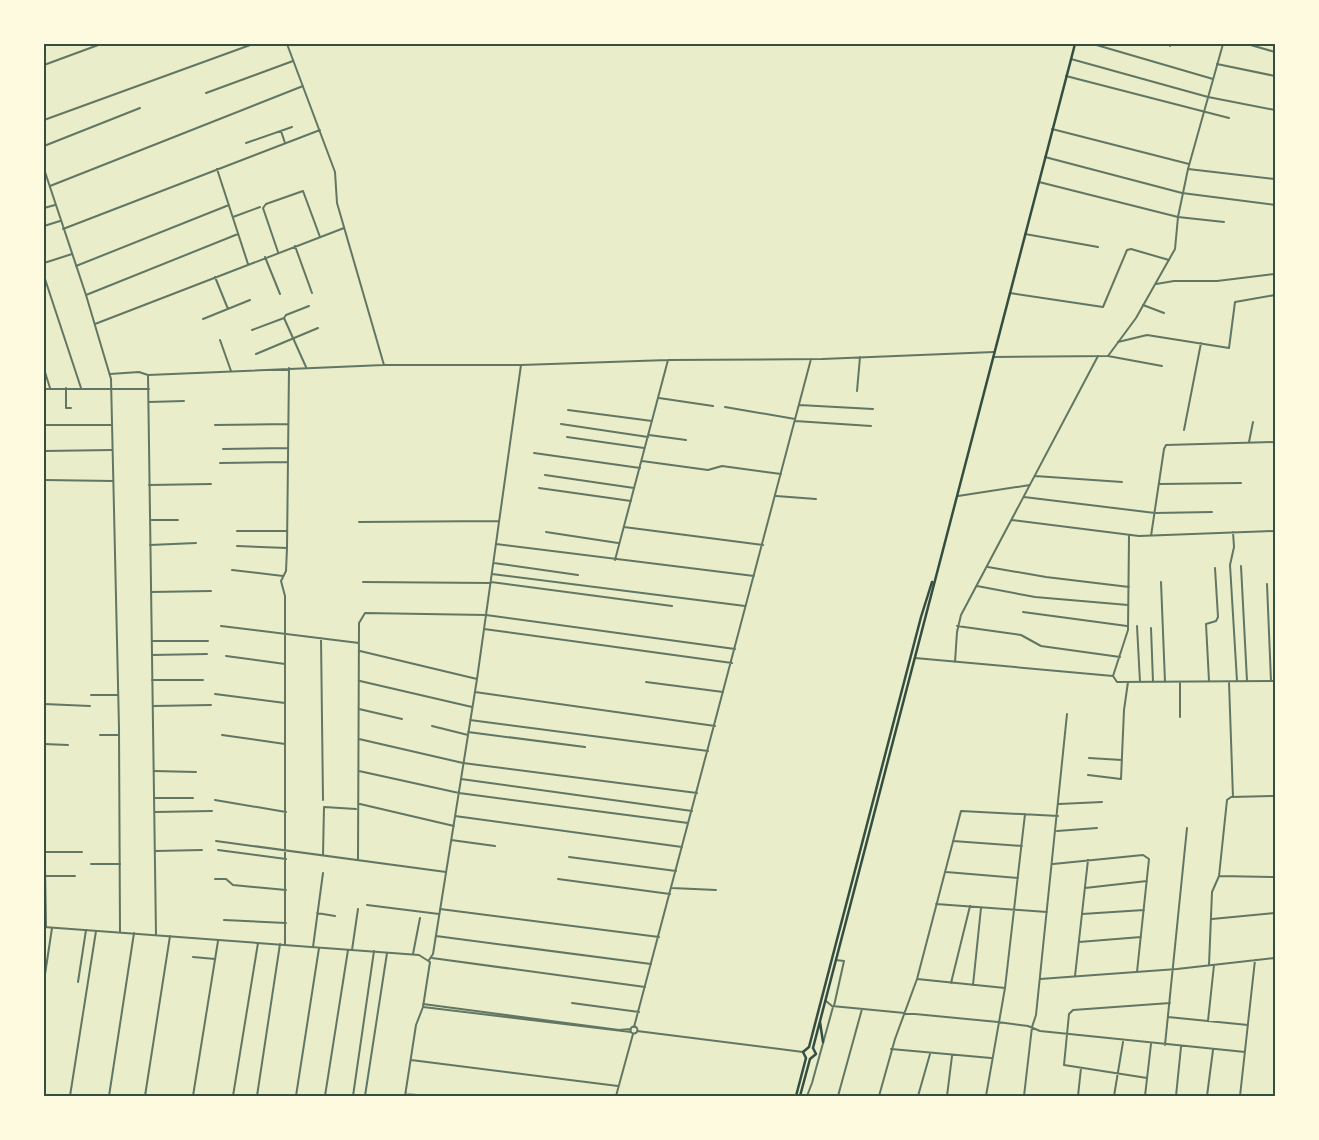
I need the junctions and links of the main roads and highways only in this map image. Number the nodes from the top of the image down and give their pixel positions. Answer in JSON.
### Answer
{"nodes":[{"id":1,"x":1075,"y":44,"type":"edge"},
{"id":2,"x":934,"y":578,"type":"junction"},
{"id":3,"x":820,"y":1022,"type":"junction"},
{"id":4,"x":823,"y":1042,"type":"road end"},
{"id":5,"x":811,"y":1047,"type":"junction"},
{"id":6,"x":806,"y":1058,"type":"junction"},
{"id":7,"x":810,"y":1059,"type":"junction"},
{"id":8,"x":798,"y":1096,"type":"edge"}],
"edges":[{"from":1,"to":2,"type":"main road"},
{"from":2,"to":3,"type":"main road"},
{"from":2,"to":5,"type":"main road"},
{"from":3,"to":4,"type":"main road"},
{"from":3,"to":5,"type":"main road"},
{"from":5,"to":6,"type":"main road"},
{"from":5,"to":7,"type":"main road"},
{"from":6,"to":7,"type":"main road"},
{"from":6,"to":8,"type":"main road"},
{"from":7,"to":8,"type":"main road"}]}
